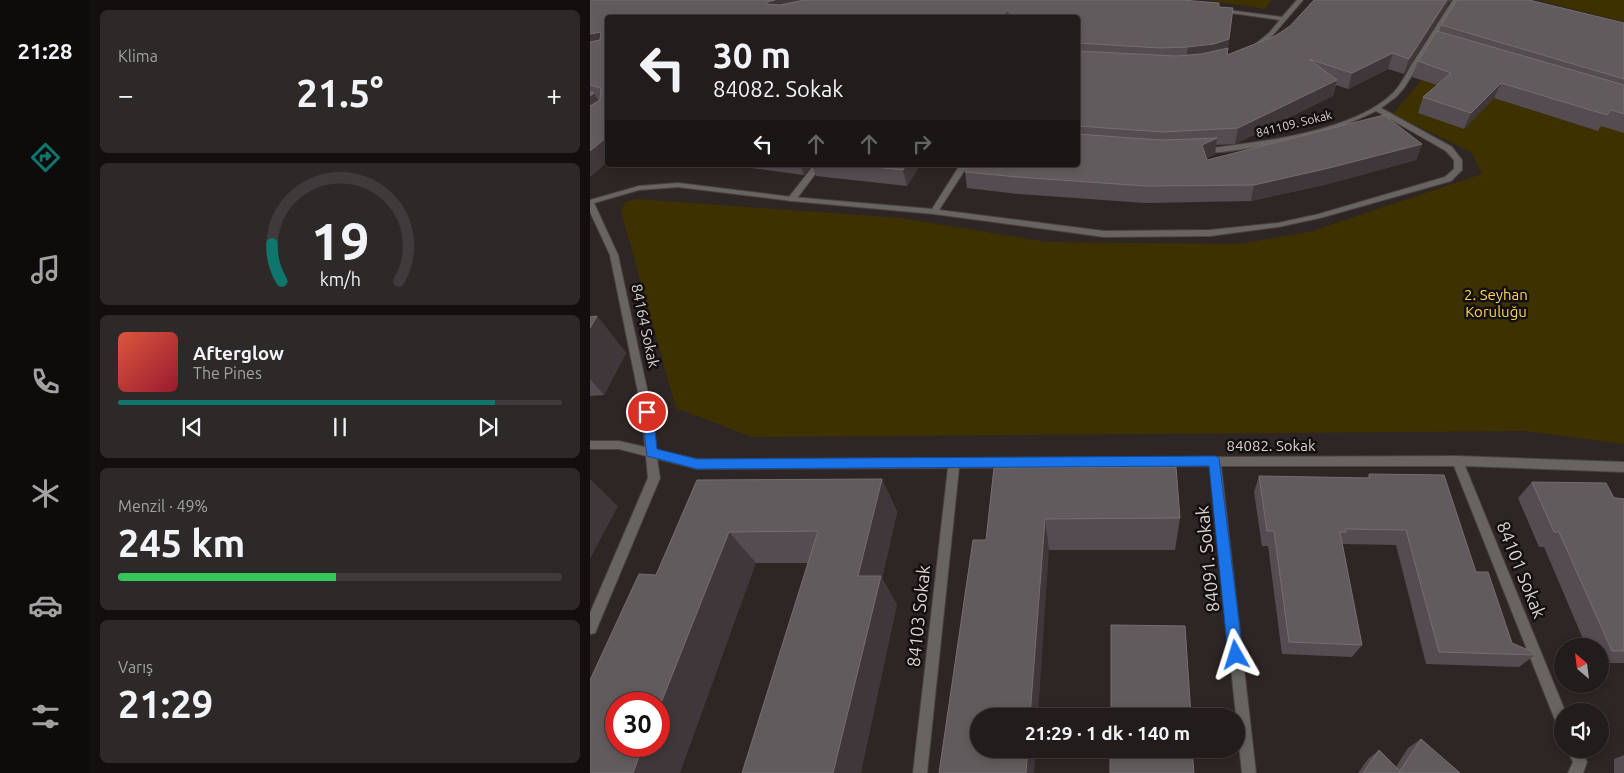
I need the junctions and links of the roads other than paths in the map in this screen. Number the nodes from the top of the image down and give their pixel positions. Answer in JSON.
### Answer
{"nodes":[{"id":1,"x":1300,"y":0,"type":"edge"},
{"id":2,"x":1451,"y":3,"type":"edge"},
{"id":3,"x":1216,"y":11,"type":"edge"},
{"id":4,"x":1284,"y":19,"type":"junction"},
{"id":5,"x":1429,"y":42,"type":"junction"},
{"id":6,"x":1438,"y":45,"type":"edge"},
{"id":7,"x":1247,"y":51,"type":"edge"},
{"id":8,"x":1376,"y":108,"type":"junction"},
{"id":9,"x":1196,"y":152,"type":"edge"},
{"id":10,"x":816,"y":167,"type":"edge"},
{"id":11,"x":963,"y":167,"type":"edge"},
{"id":12,"x":792,"y":199,"type":"junction"},
{"id":13,"x":590,"y":202,"type":"edge"},
{"id":14,"x":934,"y":212,"type":"junction"},
{"id":15,"x":590,"y":445,"type":"edge"},
{"id":16,"x":652,"y":452,"type":"junction"},
{"id":17,"x":1215,"y":461,"type":"junction"},
{"id":18,"x":1457,"y":461,"type":"junction"},
{"id":19,"x":954,"y":464,"type":"junction"},
{"id":20,"x":1624,"y":467,"type":"edge"},
{"id":21,"x":590,"y":628,"type":"edge"},
{"id":22,"x":1555,"y":703,"type":"edge"},
{"id":23,"x":1578,"y":758,"type":"edge"},
{"id":24,"x":920,"y":773,"type":"edge"},
{"id":25,"x":1249,"y":773,"type":"edge"},
{"id":26,"x":1576,"y":773,"type":"edge"}],
"edges":[{"from":1,"to":4,"type":"street"},
{"from":2,"to":5,"type":"street","name":"841109. Sokak"},
{"from":3,"to":4,"type":"street"},
{"from":4,"to":7,"type":"street"},
{"from":5,"to":6,"type":"street"},
{"from":5,"to":8,"type":"street","name":"841109. Sokak"},
{"from":8,"to":9,"type":"street","name":"841109. Sokak"},
{"from":8,"to":14,"type":"street"},
{"from":10,"to":12,"type":"street"},
{"from":11,"to":14,"type":"street"},
{"from":12,"to":13,"type":"street"},
{"from":12,"to":14,"type":"street"},
{"from":13,"to":16,"type":"street","name":"84164 Sokak"},
{"from":15,"to":16,"type":"street","name":"84082. Sokak"},
{"from":16,"to":19,"type":"street","name":"84082. Sokak"},
{"from":16,"to":21,"type":"street","name":"84164 Sokak"},
{"from":17,"to":18,"type":"street","name":"84082. Sokak"},
{"from":17,"to":19,"type":"street","name":"84082. Sokak"},
{"from":17,"to":25,"type":"street","name":"84091. Sokak"},
{"from":18,"to":20,"type":"street","name":"84082. Sokak"},
{"from":18,"to":22,"type":"street","name":"84101 Sokak"},
{"from":19,"to":24,"type":"street","name":"84103 Sokak"},
{"from":23,"to":26,"type":"street"}]}
